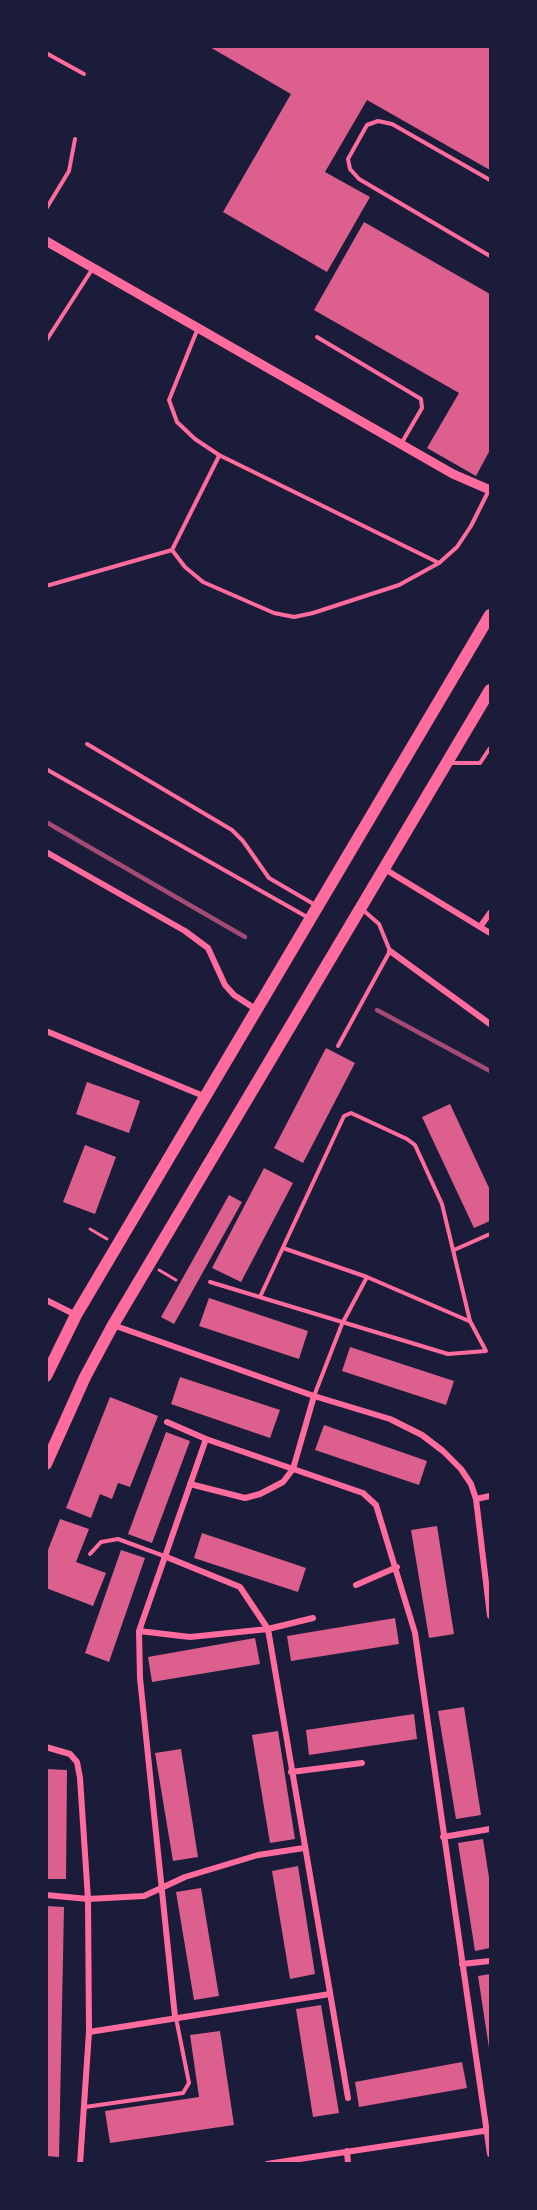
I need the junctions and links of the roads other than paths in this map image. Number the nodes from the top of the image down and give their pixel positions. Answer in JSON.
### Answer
{"nodes":[{"id":1,"x":46,"y":54,"type":"edge"},
{"id":2,"x":84,"y":74,"type":"dead end"},
{"id":3,"x":75,"y":139,"type":"dead end"},
{"id":4,"x":490,"y":180,"type":"edge"},
{"id":5,"x":46,"y":209,"type":"edge"},
{"id":6,"x":46,"y":241,"type":"edge"},
{"id":7,"x":490,"y":256,"type":"edge"},
{"id":8,"x":93,"y":267,"type":"junction"},
{"id":9,"x":198,"y":328,"type":"junction"},
{"id":10,"x":317,"y":338,"type":"dead end"},
{"id":11,"x":46,"y":341,"type":"edge"},
{"id":12,"x":401,"y":444,"type":"junction"},
{"id":13,"x":219,"y":455,"type":"junction"},
{"id":14,"x":490,"y":490,"type":"edge"},
{"id":15,"x":172,"y":550,"type":"junction"},
{"id":16,"x":439,"y":563,"type":"junction"},
{"id":17,"x":46,"y":586,"type":"edge"},
{"id":18,"x":490,"y":615,"type":"edge"},
{"id":19,"x":490,"y":690,"type":"edge"},
{"id":20,"x":87,"y":744,"type":"dead end"},
{"id":21,"x":490,"y":748,"type":"edge"},
{"id":22,"x":447,"y":763,"type":"junction"},
{"id":23,"x":46,"y":769,"type":"edge"},
{"id":24,"x":46,"y":852,"type":"edge"},
{"id":25,"x":383,"y":868,"type":"junction"},
{"id":26,"x":317,"y":906,"type":"junction"},
{"id":27,"x":360,"y":907,"type":"junction"},
{"id":28,"x":490,"y":913,"type":"edge"},
{"id":29,"x":310,"y":919,"type":"junction"},
{"id":30,"x":480,"y":927,"type":"junction"},
{"id":31,"x":490,"y":933,"type":"edge"},
{"id":32,"x":390,"y":951,"type":"junction"},
{"id":33,"x":257,"y":1011,"type":"junction"},
{"id":34,"x":490,"y":1024,"type":"edge"},
{"id":35,"x":46,"y":1031,"type":"edge"},
{"id":36,"x":338,"y":1046,"type":"dead end"},
{"id":37,"x":207,"y":1097,"type":"junction"},
{"id":38,"x":490,"y":1234,"type":"edge"},
{"id":39,"x":283,"y":1248,"type":"junction"},
{"id":40,"x":454,"y":1250,"type":"junction"},
{"id":41,"x":367,"y":1277,"type":"junction"},
{"id":42,"x":210,"y":1282,"type":"dead end"},
{"id":43,"x":260,"y":1297,"type":"junction"},
{"id":44,"x":46,"y":1300,"type":"edge"},
{"id":45,"x":76,"y":1315,"type":"junction"},
{"id":46,"x":470,"y":1321,"type":"junction"},
{"id":47,"x":342,"y":1324,"type":"junction"},
{"id":48,"x":113,"y":1325,"type":"junction"},
{"id":49,"x":486,"y":1351,"type":"junction"},
{"id":50,"x":490,"y":1354,"type":"edge"},
{"id":51,"x":46,"y":1376,"type":"edge"},
{"id":52,"x":314,"y":1396,"type":"junction"},
{"id":53,"x":167,"y":1422,"type":"dead end"},
{"id":54,"x":206,"y":1439,"type":"junction"},
{"id":55,"x":46,"y":1464,"type":"edge"},
{"id":56,"x":293,"y":1469,"type":"junction"},
{"id":57,"x":190,"y":1484,"type":"junction"},
{"id":58,"x":490,"y":1496,"type":"edge"},
{"id":59,"x":476,"y":1499,"type":"junction"},
{"id":60,"x":90,"y":1554,"type":"dead end"},
{"id":61,"x":164,"y":1556,"type":"junction"},
{"id":62,"x":397,"y":1567,"type":"junction"},
{"id":63,"x":356,"y":1585,"type":"dead end"},
{"id":64,"x":490,"y":1616,"type":"edge"},
{"id":65,"x":313,"y":1618,"type":"dead end"},
{"id":66,"x":268,"y":1629,"type":"junction"},
{"id":67,"x":139,"y":1631,"type":"junction"},
{"id":68,"x":46,"y":1747,"type":"edge"},
{"id":69,"x":362,"y":1763,"type":"dead end"},
{"id":70,"x":291,"y":1772,"type":"junction"},
{"id":71,"x":490,"y":1829,"type":"edge"},
{"id":72,"x":443,"y":1837,"type":"junction"},
{"id":73,"x":304,"y":1848,"type":"junction"},
{"id":74,"x":162,"y":1887,"type":"junction"},
{"id":75,"x":46,"y":1895,"type":"edge"},
{"id":76,"x":88,"y":1899,"type":"junction"},
{"id":77,"x":490,"y":1961,"type":"edge"},
{"id":78,"x":462,"y":1964,"type":"junction"},
{"id":79,"x":330,"y":1994,"type":"junction"},
{"id":80,"x":175,"y":2017,"type":"junction"},
{"id":81,"x":89,"y":2032,"type":"junction"},
{"id":82,"x":348,"y":2098,"type":"dead end"},
{"id":83,"x":85,"y":2107,"type":"junction"},
{"id":84,"x":489,"y":2130,"type":"edge"},
{"id":85,"x":347,"y":2151,"type":"junction"},
{"id":86,"x":490,"y":2154,"type":"edge"},
{"id":87,"x":80,"y":2163,"type":"edge"},
{"id":88,"x":267,"y":2163,"type":"edge"},
{"id":89,"x":348,"y":2163,"type":"edge"}],
"edges":[{"from":1,"to":2,"type":"lane"},
{"from":3,"to":5,"type":"lane"},
{"from":4,"to":7,"type":"lane"},
{"from":6,"to":8,"type":"street"},
{"from":8,"to":9,"type":"street"},
{"from":8,"to":11,"type":"lane"},
{"from":9,"to":12,"type":"street"},
{"from":9,"to":13,"type":"lane"},
{"from":10,"to":12,"type":"lane"},
{"from":12,"to":14,"type":"street"},
{"from":13,"to":15,"type":"lane"},
{"from":13,"to":16,"type":"lane"},
{"from":14,"to":16,"type":"lane"},
{"from":15,"to":16,"type":"lane"},
{"from":15,"to":17,"type":"lane"},
{"from":18,"to":26,"type":"main road"},
{"from":19,"to":22,"type":"main road"},
{"from":20,"to":26,"type":"lane"},
{"from":21,"to":22,"type":"lane"},
{"from":22,"to":25,"type":"main road"},
{"from":23,"to":29,"type":"lane"},
{"from":24,"to":33,"type":"street"},
{"from":25,"to":27,"type":"main road"},
{"from":25,"to":30,"type":"street"},
{"from":26,"to":29,"type":"main road"},
{"from":27,"to":32,"type":"lane"},
{"from":27,"to":48,"type":"main road"},
{"from":28,"to":30,"type":"street"},
{"from":29,"to":33,"type":"main road"},
{"from":30,"to":31,"type":"street"},
{"from":32,"to":34,"type":"street"},
{"from":32,"to":36,"type":"lane"},
{"from":33,"to":37,"type":"main road"},
{"from":35,"to":37,"type":"street"},
{"from":37,"to":45,"type":"main road"},
{"from":38,"to":40,"type":"lane"},
{"from":39,"to":40,"type":"lane"},
{"from":39,"to":41,"type":"lane"},
{"from":39,"to":43,"type":"lane"},
{"from":40,"to":46,"type":"lane"},
{"from":41,"to":46,"type":"lane"},
{"from":41,"to":47,"type":"lane"},
{"from":42,"to":43,"type":"lane"},
{"from":43,"to":47,"type":"lane"},
{"from":44,"to":45,"type":"street"},
{"from":45,"to":51,"type":"main road"},
{"from":46,"to":49,"type":"lane"},
{"from":47,"to":49,"type":"lane"},
{"from":47,"to":52,"type":"lane"},
{"from":48,"to":52,"type":"street"},
{"from":48,"to":55,"type":"main road"},
{"from":49,"to":50,"type":"lane"},
{"from":52,"to":56,"type":"street"},
{"from":52,"to":59,"type":"street"},
{"from":53,"to":54,"type":"street"},
{"from":54,"to":56,"type":"street"},
{"from":54,"to":57,"type":"street"},
{"from":56,"to":57,"type":"street"},
{"from":56,"to":62,"type":"street"},
{"from":57,"to":61,"type":"street"},
{"from":58,"to":59,"type":"street"},
{"from":59,"to":64,"type":"street"},
{"from":60,"to":61,"type":"lane"},
{"from":61,"to":66,"type":"street"},
{"from":61,"to":67,"type":"street"},
{"from":62,"to":63,"type":"street"},
{"from":62,"to":72,"type":"street"},
{"from":65,"to":66,"type":"street"},
{"from":66,"to":67,"type":"street"},
{"from":66,"to":70,"type":"street"},
{"from":67,"to":74,"type":"street"},
{"from":68,"to":76,"type":"street"},
{"from":69,"to":70,"type":"street"},
{"from":70,"to":73,"type":"street"},
{"from":71,"to":72,"type":"street"},
{"from":72,"to":78,"type":"street"},
{"from":73,"to":74,"type":"street"},
{"from":73,"to":79,"type":"street"},
{"from":74,"to":76,"type":"street"},
{"from":74,"to":80,"type":"street"},
{"from":75,"to":76,"type":"street"},
{"from":76,"to":81,"type":"street"},
{"from":77,"to":78,"type":"street"},
{"from":78,"to":84,"type":"street"},
{"from":79,"to":80,"type":"street"},
{"from":79,"to":82,"type":"street"},
{"from":80,"to":81,"type":"street"},
{"from":80,"to":83,"type":"lane"},
{"from":81,"to":83,"type":"street"},
{"from":83,"to":87,"type":"street"},
{"from":84,"to":85,"type":"street"},
{"from":84,"to":86,"type":"street"},
{"from":85,"to":88,"type":"street"},
{"from":85,"to":89,"type":"street"}]}
